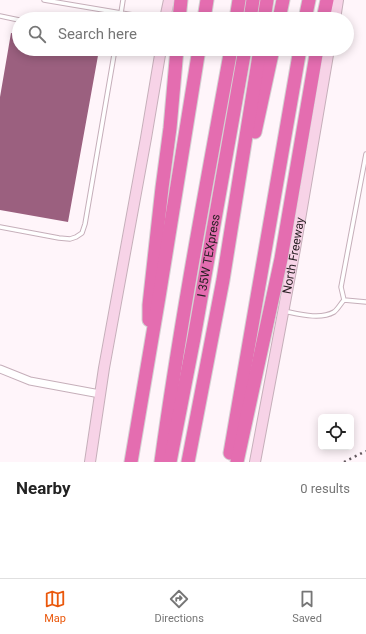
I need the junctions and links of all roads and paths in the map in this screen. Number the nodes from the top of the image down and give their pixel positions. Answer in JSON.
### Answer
{"nodes":[{"id":1,"x":44,"y":0,"type":"edge"},
{"id":2,"x":123,"y":0,"type":"edge"},
{"id":3,"x":169,"y":0,"type":"edge"},
{"id":4,"x":181,"y":0,"type":"edge"},
{"id":5,"x":207,"y":0,"type":"edge"},
{"id":6,"x":239,"y":0,"type":"edge"},
{"id":7,"x":254,"y":0,"type":"edge"},
{"id":8,"x":268,"y":0,"type":"edge"},
{"id":9,"x":283,"y":0,"type":"edge"},
{"id":10,"x":309,"y":0,"type":"edge"},
{"id":11,"x":327,"y":0,"type":"edge"},
{"id":12,"x":338,"y":0,"type":"edge"},
{"id":13,"x":115,"y":12,"type":"edge"},
{"id":14,"x":121,"y":12,"type":"edge"},
{"id":15,"x":167,"y":12,"type":"edge"},
{"id":16,"x":180,"y":12,"type":"edge"},
{"id":17,"x":205,"y":12,"type":"edge"},
{"id":18,"x":237,"y":12,"type":"edge"},
{"id":19,"x":251,"y":12,"type":"edge"},
{"id":20,"x":265,"y":12,"type":"edge"},
{"id":21,"x":280,"y":12,"type":"edge"},
{"id":22,"x":306,"y":12,"type":"edge"},
{"id":23,"x":324,"y":12,"type":"edge"},
{"id":24,"x":335,"y":12,"type":"edge"},
{"id":25,"x":0,"y":16,"type":"edge"},
{"id":26,"x":12,"y":19,"type":"edge"},
{"id":27,"x":114,"y":56,"type":"edge"},
{"id":28,"x":160,"y":56,"type":"edge"},
{"id":29,"x":176,"y":56,"type":"edge"},
{"id":30,"x":198,"y":56,"type":"edge"},
{"id":31,"x":230,"y":56,"type":"edge"},
{"id":32,"x":244,"y":56,"type":"edge"},
{"id":33,"x":259,"y":56,"type":"edge"},
{"id":34,"x":271,"y":56,"type":"edge"},
{"id":35,"x":299,"y":56,"type":"edge"},
{"id":36,"x":316,"y":56,"type":"edge"},
{"id":37,"x":328,"y":56,"type":"edge"},
{"id":38,"x":366,"y":154,"type":"edge"},
{"id":39,"x":0,"y":227,"type":"edge"},
{"id":40,"x":223,"y":280,"type":"junction"},
{"id":41,"x":344,"y":300,"type":"junction"},
{"id":42,"x":366,"y":302,"type":"edge"},
{"id":43,"x":283,"y":311,"type":"junction"},
{"id":44,"x":150,"y":351,"type":"junction"},
{"id":45,"x":0,"y":369,"type":"edge"},
{"id":46,"x":100,"y":394,"type":"junction"},
{"id":47,"x":234,"y":457,"type":"edge"},
{"id":48,"x":90,"y":462,"type":"edge"},
{"id":49,"x":131,"y":462,"type":"edge"},
{"id":50,"x":161,"y":462,"type":"edge"},
{"id":51,"x":170,"y":462,"type":"edge"},
{"id":52,"x":188,"y":462,"type":"edge"},
{"id":53,"x":255,"y":462,"type":"edge"}],
"edges":[{"from":1,"to":13,"type":"lane"},
{"from":2,"to":14,"type":"lane"},
{"from":3,"to":15,"type":"main road"},
{"from":4,"to":16,"type":"highway"},
{"from":5,"to":17,"type":"highway"},
{"from":6,"to":18,"type":"highway"},
{"from":7,"to":19,"type":"highway"},
{"from":8,"to":20,"type":"highway"},
{"from":9,"to":21,"type":"highway"},
{"from":10,"to":22,"type":"highway"},
{"from":11,"to":23,"type":"highway"},
{"from":12,"to":24,"type":"main road"},
{"from":25,"to":26,"type":"lane"},
{"from":27,"to":39,"type":"lane"},
{"from":28,"to":46,"type":"main road"},
{"from":29,"to":44,"type":"highway"},
{"from":30,"to":44,"type":"highway"},
{"from":31,"to":50,"type":"highway"},
{"from":32,"to":51,"type":"highway","name":"I 35W TEXpress"},
{"from":33,"to":40,"type":"highway","name":"I 35W TEXpress"},
{"from":34,"to":40,"type":"highway"},
{"from":35,"to":47,"type":"highway"},
{"from":36,"to":47,"type":"highway"},
{"from":37,"to":43,"type":"main road","name":"North Freeway"},
{"from":38,"to":41,"type":"lane"},
{"from":40,"to":52,"type":"highway","name":"I 35W TEXpress"},
{"from":41,"to":42,"type":"lane"},
{"from":41,"to":43,"type":"lane"},
{"from":43,"to":53,"type":"main road","name":"North Freeway"},
{"from":44,"to":49,"type":"highway"},
{"from":45,"to":46,"type":"street"},
{"from":46,"to":48,"type":"main road"}]}
